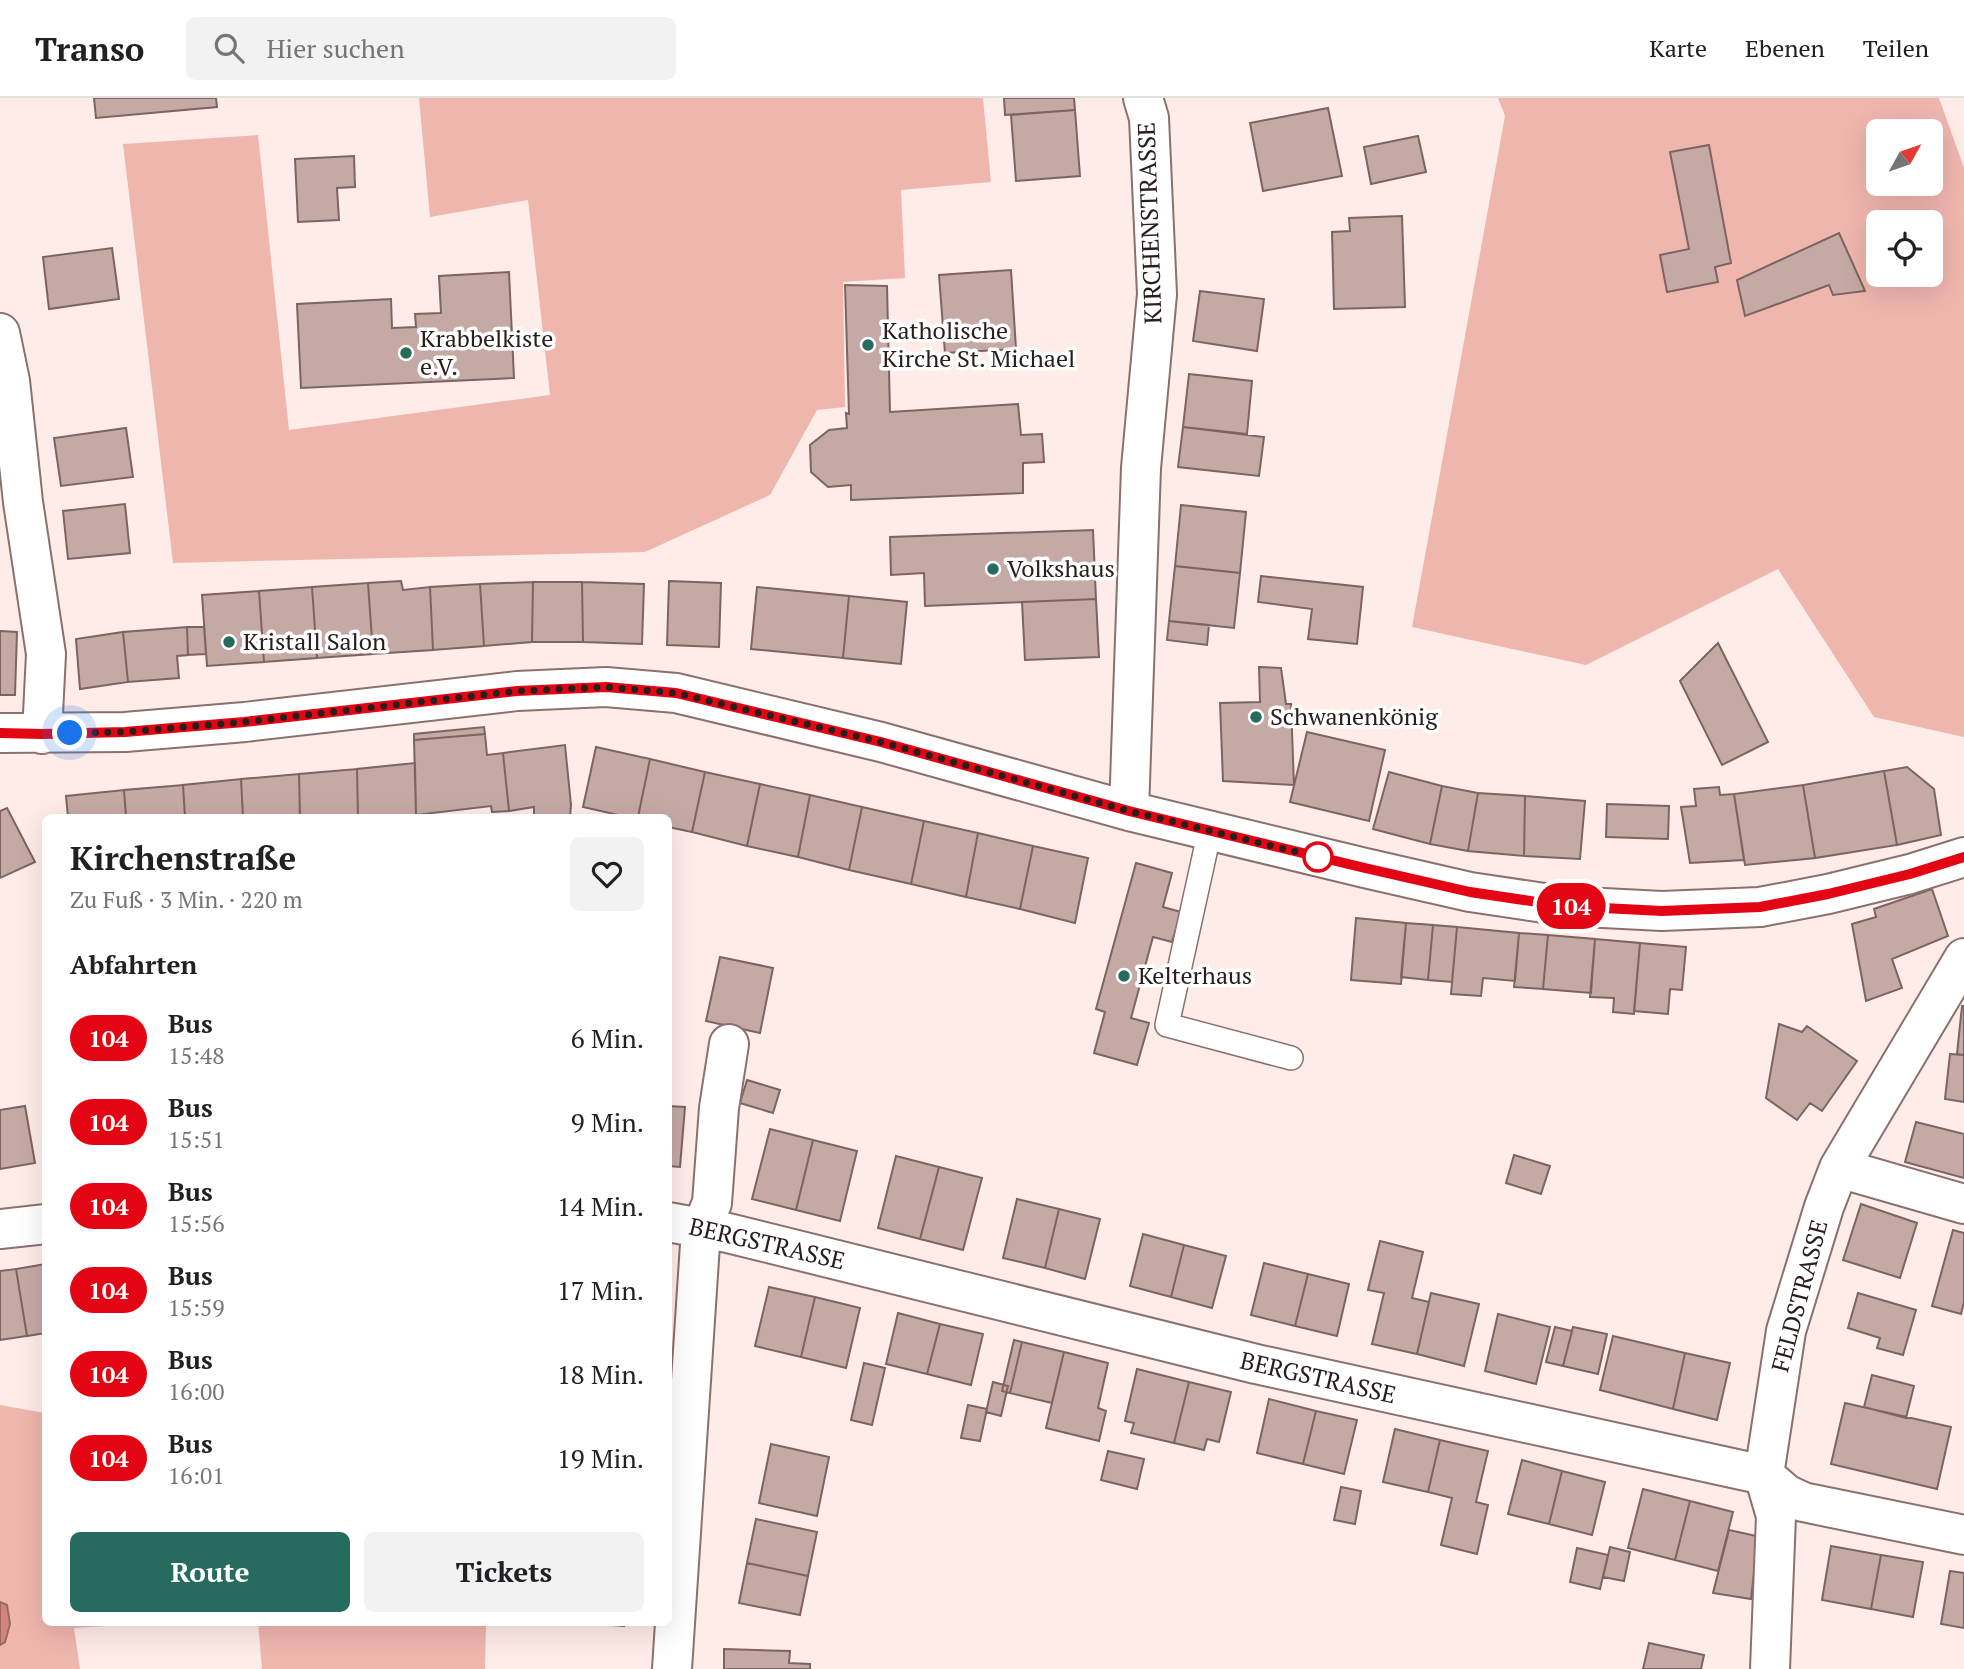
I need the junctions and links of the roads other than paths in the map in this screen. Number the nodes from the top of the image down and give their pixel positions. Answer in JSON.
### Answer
{"nodes":[{"id":1,"x":1143,"y":98,"type":"edge"},
{"id":2,"x":0,"y":333,"type":"edge"},
{"id":3,"x":0,"y":733,"type":"edge"},
{"id":4,"x":42,"y":734,"type":"junction"},
{"id":5,"x":1129,"y":811,"type":"junction"},
{"id":6,"x":1210,"y":830,"type":"junction"},
{"id":7,"x":1964,"y":858,"type":"edge"},
{"id":8,"x":1964,"y":958,"type":"edge"},
{"id":9,"x":729,"y":1044,"type":"dead end"},
{"id":10,"x":1291,"y":1058,"type":"dead end"},
{"id":11,"x":1839,"y":1168,"type":"junction"},
{"id":12,"x":1964,"y":1204,"type":"edge"},
{"id":13,"x":42,"y":1224,"type":"edge"},
{"id":14,"x":685,"y":1225,"type":"edge"},
{"id":15,"x":0,"y":1229,"type":"edge"},
{"id":16,"x":1764,"y":1475,"type":"junction"},
{"id":17,"x":1964,"y":1535,"type":"edge"},
{"id":18,"x":672,"y":1669,"type":"edge"},
{"id":19,"x":1770,"y":1669,"type":"edge"}],
"edges":[{"from":1,"to":5,"type":"street","name":"KIRCHENSTRASSE"},
{"from":2,"to":4,"type":"street"},
{"from":3,"to":4,"type":"street"},
{"from":4,"to":5,"type":"street"},
{"from":5,"to":6,"type":"street"},
{"from":6,"to":7,"type":"street"},
{"from":6,"to":10,"type":"lane"},
{"from":8,"to":11,"type":"street","name":"FELDSTRASSE"},
{"from":9,"to":14,"type":"street"},
{"from":11,"to":12,"type":"street"},
{"from":11,"to":16,"type":"street","name":"FELDSTRASSE"},
{"from":13,"to":15,"type":"street"},
{"from":14,"to":16,"type":"street","name":"BERGSTRASSE"},
{"from":14,"to":18,"type":"street"},
{"from":16,"to":17,"type":"street","name":"BERGSTRASSE"},
{"from":16,"to":19,"type":"street","name":"FELDSTRASSE"}]}
